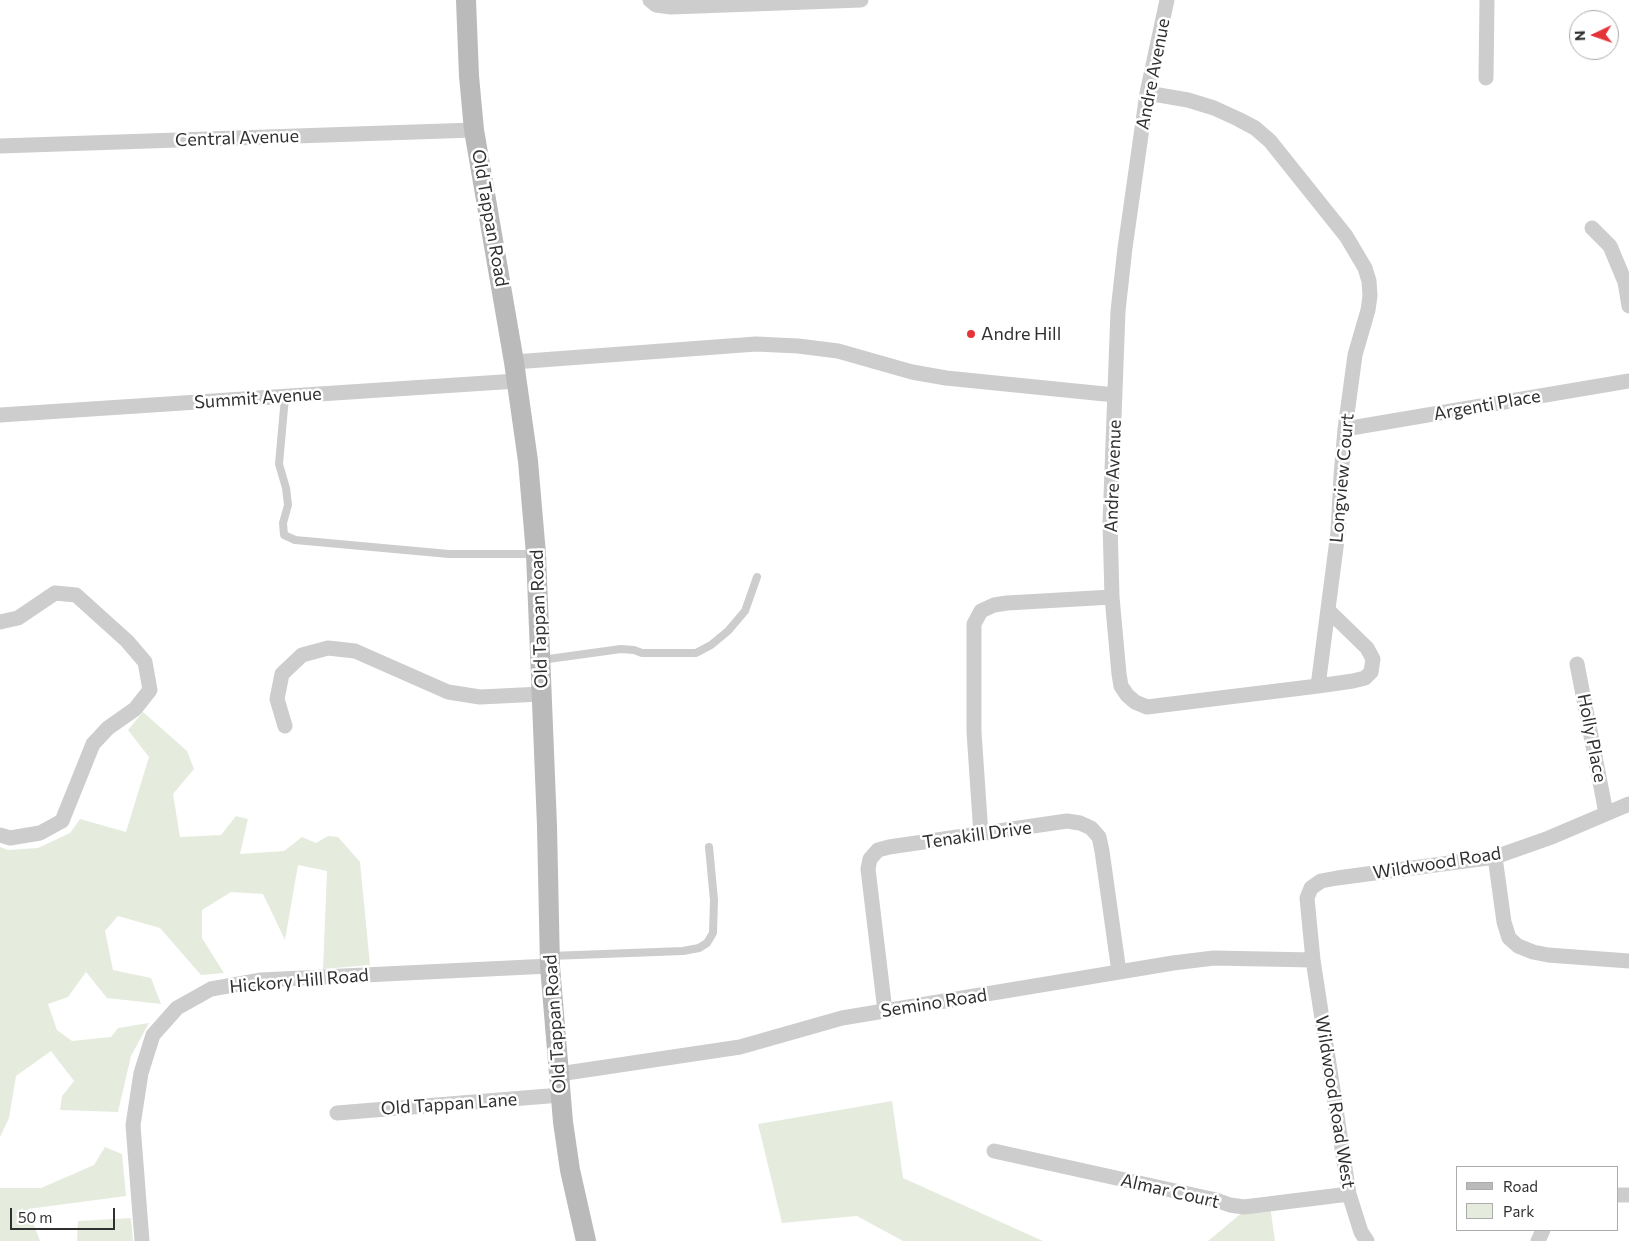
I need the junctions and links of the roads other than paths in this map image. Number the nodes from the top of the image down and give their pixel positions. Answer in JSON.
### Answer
{"nodes":[{"id":1,"x":466,"y":0,"type":"edge"},
{"id":2,"x":650,"y":0,"type":"edge"},
{"id":3,"x":861,"y":0,"type":"edge"},
{"id":4,"x":1167,"y":0,"type":"edge"},
{"id":5,"x":1488,"y":0,"type":"edge"},
{"id":6,"x":1486,"y":78,"type":"dead end"},
{"id":7,"x":1147,"y":93,"type":"junction"},
{"id":8,"x":474,"y":130,"type":"junction"},
{"id":9,"x":0,"y":146,"type":"edge"},
{"id":10,"x":1592,"y":228,"type":"dead end"},
{"id":11,"x":1627,"y":282,"type":"edge"},
{"id":12,"x":1629,"y":306,"type":"edge"},
{"id":13,"x":515,"y":371,"type":"junction"},
{"id":14,"x":1629,"y":382,"type":"edge"},
{"id":15,"x":1115,"y":395,"type":"junction"},
{"id":16,"x":285,"y":397,"type":"junction"},
{"id":17,"x":0,"y":415,"type":"edge"},
{"id":18,"x":1345,"y":430,"type":"junction"},
{"id":19,"x":536,"y":554,"type":"junction"},
{"id":20,"x":757,"y":577,"type":"dead end"},
{"id":21,"x":1112,"y":597,"type":"junction"},
{"id":22,"x":1329,"y":611,"type":"junction"},
{"id":23,"x":0,"y":622,"type":"edge"},
{"id":24,"x":540,"y":660,"type":"junction"},
{"id":25,"x":1577,"y":664,"type":"dead end"},
{"id":26,"x":1318,"y":686,"type":"junction"},
{"id":27,"x":542,"y":694,"type":"junction"},
{"id":28,"x":285,"y":726,"type":"dead end"},
{"id":29,"x":1629,"y":804,"type":"edge"},
{"id":30,"x":1606,"y":813,"type":"junction"},
{"id":31,"x":0,"y":835,"type":"edge"},
{"id":32,"x":981,"y":835,"type":"junction"},
{"id":33,"x":709,"y":847,"type":"dead end"},
{"id":34,"x":1495,"y":857,"type":"junction"},
{"id":35,"x":1314,"y":960,"type":"junction"},
{"id":36,"x":550,"y":961,"type":"junction"},
{"id":37,"x":1629,"y":961,"type":"edge"},
{"id":38,"x":1119,"y":972,"type":"junction"},
{"id":39,"x":885,"y":1010,"type":"junction"},
{"id":40,"x":559,"y":1074,"type":"junction"},
{"id":41,"x":560,"y":1096,"type":"junction"},
{"id":42,"x":337,"y":1113,"type":"dead end"},
{"id":43,"x":994,"y":1150,"type":"dead end"},
{"id":44,"x":1349,"y":1194,"type":"junction"},
{"id":45,"x":142,"y":1241,"type":"edge"},
{"id":46,"x":586,"y":1241,"type":"edge"},
{"id":47,"x":1367,"y":1241,"type":"edge"}],
"edges":[{"from":1,"to":8,"type":"main road","name":"Old Tappan Road"},
{"from":2,"to":3,"type":"street"},
{"from":4,"to":7,"type":"street","name":"Andre Avenue"},
{"from":5,"to":6,"type":"street"},
{"from":7,"to":15,"type":"street","name":"Andre Avenue"},
{"from":7,"to":18,"type":"street","name":"Longview Court"},
{"from":8,"to":9,"type":"street","name":"Central Avenue"},
{"from":8,"to":13,"type":"main road","name":"Old Tappan Road"},
{"from":10,"to":11,"type":"street"},
{"from":11,"to":12,"type":"street"},
{"from":13,"to":15,"type":"street"},
{"from":13,"to":16,"type":"street","name":"Summit Avenue"},
{"from":13,"to":19,"type":"main road","name":"Old Tappan Road"},
{"from":14,"to":18,"type":"street","name":"Argenti Place"},
{"from":15,"to":21,"type":"street","name":"Andre Avenue"},
{"from":16,"to":17,"type":"street","name":"Summit Avenue"},
{"from":16,"to":19,"type":"lane"},
{"from":18,"to":22,"type":"street","name":"Longview Court"},
{"from":19,"to":24,"type":"main road","name":"Old Tappan Road"},
{"from":20,"to":24,"type":"lane"},
{"from":21,"to":26,"type":"street"},
{"from":21,"to":32,"type":"street"},
{"from":22,"to":26,"type":"street","name":"Longview Court"},
{"from":22,"to":26,"type":"street"},
{"from":23,"to":31,"type":"street"},
{"from":24,"to":27,"type":"main road","name":"Old Tappan Road"},
{"from":25,"to":30,"type":"street","name":"Holly Place"},
{"from":27,"to":28,"type":"street"},
{"from":27,"to":36,"type":"main road","name":"Old Tappan Road"},
{"from":29,"to":30,"type":"street","name":"Wildwood Road"},
{"from":30,"to":34,"type":"street","name":"Wildwood Road"},
{"from":32,"to":38,"type":"street","name":"Tenakill Drive"},
{"from":32,"to":39,"type":"street","name":"Tenakill Drive"},
{"from":33,"to":36,"type":"lane"},
{"from":34,"to":35,"type":"street","name":"Wildwood Road"},
{"from":34,"to":37,"type":"street"},
{"from":35,"to":38,"type":"street","name":"Semino Road"},
{"from":35,"to":44,"type":"street","name":"Wildwood Road West"},
{"from":36,"to":40,"type":"main road","name":"Old Tappan Road"},
{"from":36,"to":45,"type":"street","name":"Hickory Hill Road"},
{"from":38,"to":39,"type":"street","name":"Semino Road"},
{"from":39,"to":40,"type":"street","name":"Semino Road"},
{"from":40,"to":41,"type":"main road","name":"Old Tappan Road"},
{"from":41,"to":42,"type":"street","name":"Old Tappan Lane"},
{"from":41,"to":46,"type":"main road","name":"Old Tappan Road"},
{"from":43,"to":44,"type":"street","name":"Almar Court"},
{"from":44,"to":47,"type":"street","name":"Wildwood Road West"}]}
